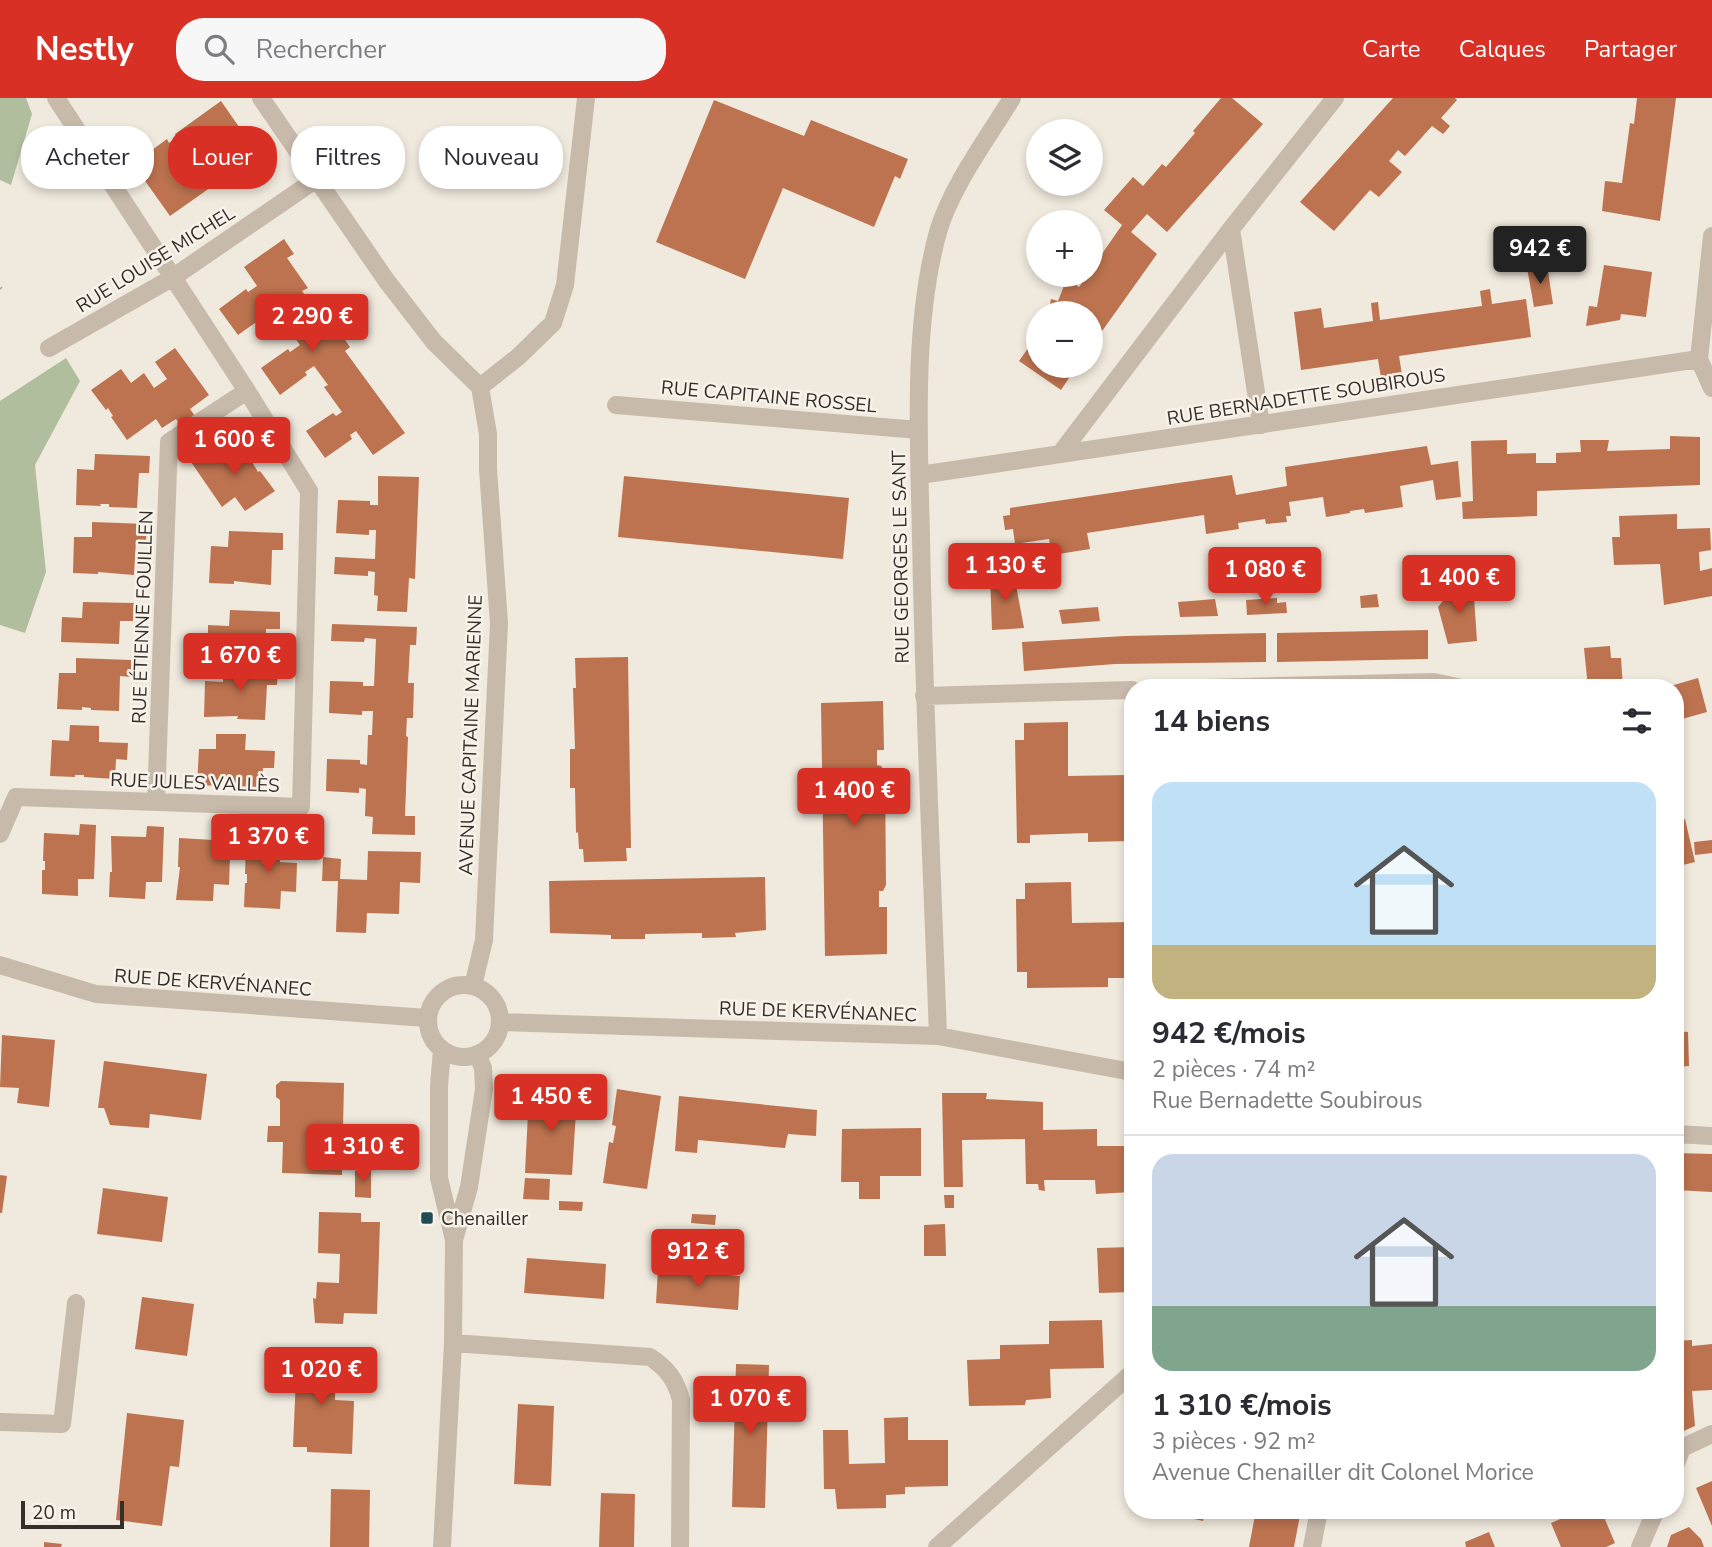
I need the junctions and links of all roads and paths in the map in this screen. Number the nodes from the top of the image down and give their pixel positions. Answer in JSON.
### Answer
{"nodes":[{"id":1,"x":56,"y":98,"type":"edge"},
{"id":2,"x":261,"y":98,"type":"edge"},
{"id":3,"x":586,"y":98,"type":"edge"},
{"id":4,"x":1012,"y":98,"type":"edge"},
{"id":5,"x":1335,"y":98,"type":"edge"},
{"id":6,"x":291,"y":143,"type":"edge"},
{"id":7,"x":303,"y":189,"type":"edge"},
{"id":8,"x":322,"y":189,"type":"edge"},
{"id":9,"x":1231,"y":229,"type":"junction"},
{"id":10,"x":1712,"y":236,"type":"edge"},
{"id":11,"x":172,"y":278,"type":"junction"},
{"id":12,"x":49,"y":348,"type":"dead end"},
{"id":13,"x":1699,"y":359,"type":"junction"},
{"id":14,"x":480,"y":387,"type":"junction"},
{"id":15,"x":1712,"y":388,"type":"edge"},
{"id":16,"x":247,"y":391,"type":"junction"},
{"id":17,"x":616,"y":404,"type":"dead end"},
{"id":18,"x":1261,"y":425,"type":"junction"},
{"id":19,"x":919,"y":430,"type":"junction"},
{"id":20,"x":1060,"y":454,"type":"junction"},
{"id":21,"x":920,"y":475,"type":"junction"},
{"id":22,"x":1124,"y":690,"type":"edge"},
{"id":23,"x":924,"y":696,"type":"junction"},
{"id":24,"x":156,"y":802,"type":"junction"},
{"id":25,"x":0,"y":834,"type":"edge"},
{"id":26,"x":0,"y":965,"type":"edge"},
{"id":27,"x":473,"y":986,"type":"junction"},
{"id":28,"x":427,"y":1018,"type":"junction"},
{"id":29,"x":499,"y":1022,"type":"junction"},
{"id":30,"x":938,"y":1037,"type":"junction"},
{"id":31,"x":442,"y":1050,"type":"junction"},
{"id":32,"x":477,"y":1054,"type":"junction"},
{"id":33,"x":1124,"y":1071,"type":"edge"},
{"id":34,"x":1684,"y":1134,"type":"edge"},
{"id":35,"x":1712,"y":1136,"type":"edge"},
{"id":36,"x":454,"y":1240,"type":"junction"},
{"id":37,"x":76,"y":1303,"type":"dead end"},
{"id":38,"x":453,"y":1343,"type":"junction"},
{"id":39,"x":1124,"y":1380,"type":"edge"},
{"id":40,"x":0,"y":1422,"type":"edge"},
{"id":41,"x":1712,"y":1434,"type":"edge"},
{"id":42,"x":1684,"y":1447,"type":"edge"},
{"id":43,"x":1317,"y":1519,"type":"edge"},
{"id":44,"x":1652,"y":1519,"type":"edge"},
{"id":45,"x":442,"y":1547,"type":"edge"},
{"id":46,"x":680,"y":1547,"type":"edge"},
{"id":47,"x":937,"y":1547,"type":"edge"},
{"id":48,"x":1312,"y":1547,"type":"edge"},
{"id":49,"x":1640,"y":1547,"type":"edge"}],
"edges":[{"from":1,"to":11,"type":"street","name":"RUE JULES VALLÈS"},
{"from":2,"to":6,"type":"street"},
{"from":3,"to":14,"type":"street"},
{"from":4,"to":19,"type":"street","name":"RUE GEORGES LE SANT"},
{"from":5,"to":9,"type":"street"},
{"from":7,"to":11,"type":"street","name":"RUE LOUISE MICHEL"},
{"from":8,"to":14,"type":"street"},
{"from":9,"to":18,"type":"street"},
{"from":9,"to":20,"type":"street"},
{"from":10,"to":13,"type":"street"},
{"from":11,"to":12,"type":"street","name":"RUE LOUISE MICHEL"},
{"from":11,"to":16,"type":"street","name":"RUE JULES VALLÈS"},
{"from":13,"to":15,"type":"street"},
{"from":13,"to":18,"type":"street","name":"RUE BERNADETTE SOUBIROUS"},
{"from":14,"to":27,"type":"street","name":"AVENUE CAPITAINE MARIENNE"},
{"from":16,"to":24,"type":"street","name":"RUE ÉTIENNE FOUILLEN"},
{"from":16,"to":24,"type":"street","name":"RUE JULES VALLÈS"},
{"from":17,"to":19,"type":"street","name":"RUE CAPITAINE ROSSEL"},
{"from":18,"to":20,"type":"street","name":"RUE BERNADETTE SOUBIROUS"},
{"from":19,"to":21,"type":"street","name":"RUE GEORGES LE SANT"},
{"from":20,"to":21,"type":"street","name":"RUE BERNADETTE SOUBIROUS"},
{"from":21,"to":23,"type":"street","name":"RUE GEORGES LE SANT"},
{"from":22,"to":23,"type":"street"},
{"from":23,"to":30,"type":"street","name":"RUE GEORGES LE SANT"},
{"from":24,"to":25,"type":"street","name":"RUE JULES VALLÈS"},
{"from":26,"to":28,"type":"street","name":"RUE DE KERVÉNANEC"},
{"from":27,"to":28,"type":"street"},
{"from":27,"to":29,"type":"street"},
{"from":28,"to":31,"type":"street"},
{"from":29,"to":30,"type":"street","name":"RUE DE KERVÉNANEC"},
{"from":29,"to":32,"type":"street"},
{"from":30,"to":33,"type":"street","name":"RUE DE KERVÉNANEC"},
{"from":31,"to":32,"type":"street"},
{"from":31,"to":36,"type":"street"},
{"from":32,"to":36,"type":"street"},
{"from":34,"to":35,"type":"street"},
{"from":36,"to":38,"type":"street"},
{"from":37,"to":40,"type":"street"},
{"from":38,"to":45,"type":"street"},
{"from":38,"to":46,"type":"street"},
{"from":39,"to":47,"type":"street"},
{"from":41,"to":42,"type":"street"},
{"from":43,"to":48,"type":"street"},
{"from":44,"to":49,"type":"street"}]}
